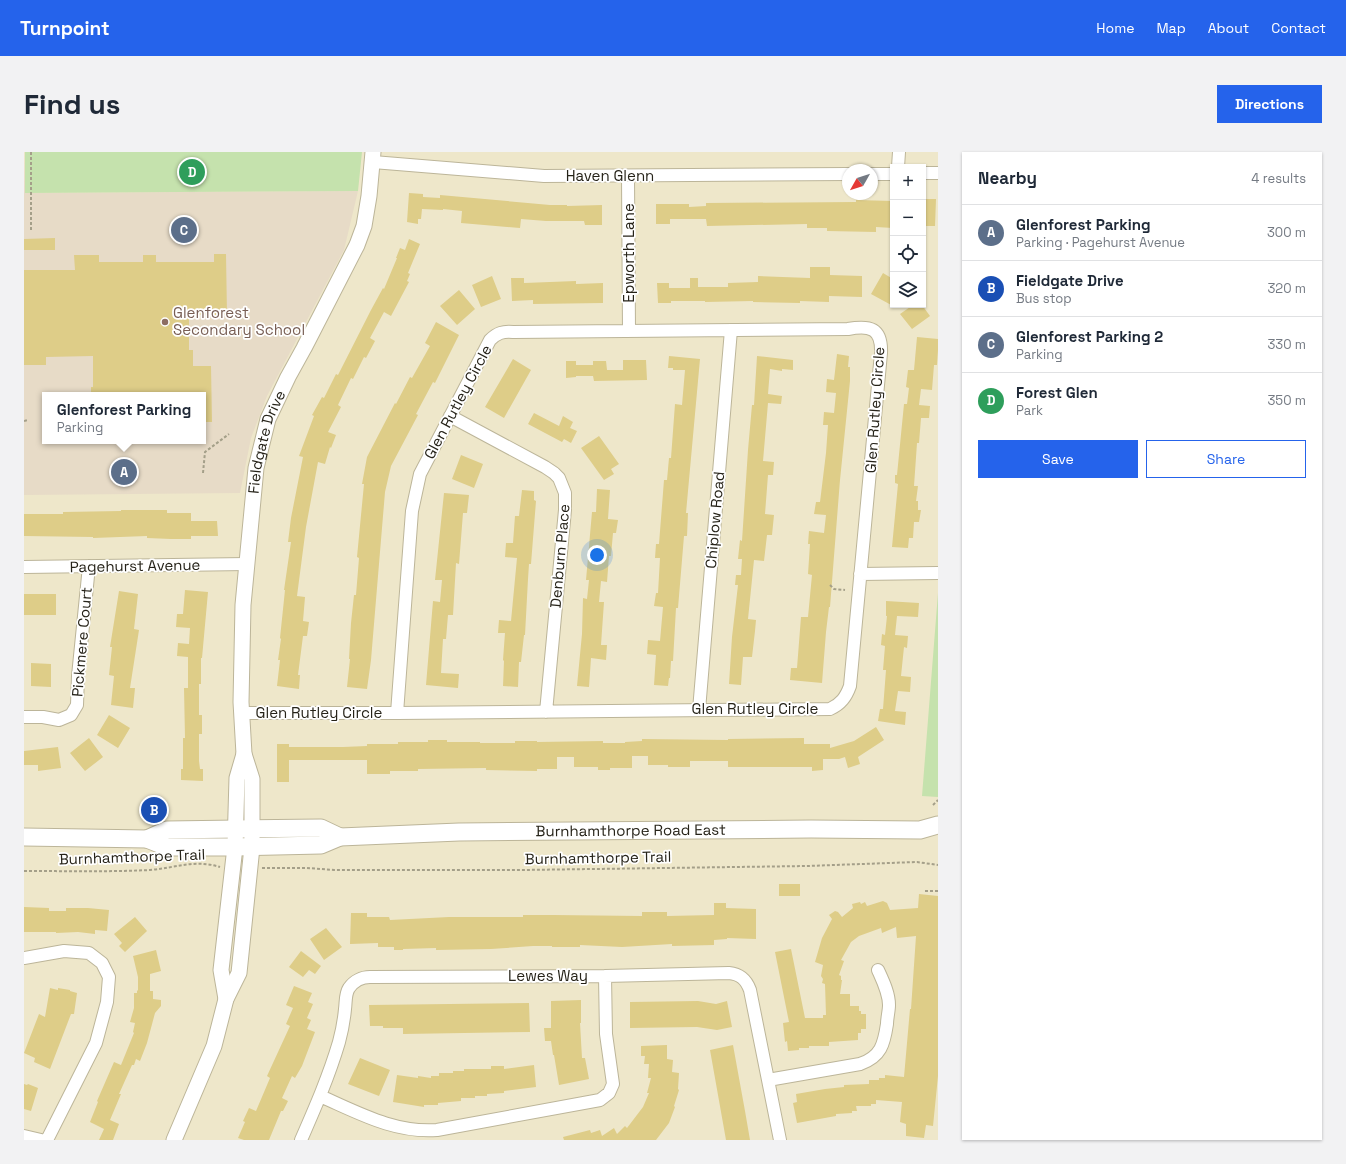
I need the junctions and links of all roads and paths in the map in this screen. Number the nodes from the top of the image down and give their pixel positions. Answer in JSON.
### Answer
{"nodes":[{"id":1,"x":30,"y":152,"type":"edge"},
{"id":2,"x":899,"y":152,"type":"edge"},
{"id":3,"x":373,"y":157,"type":"edge"},
{"id":4,"x":898,"y":164,"type":"edge"},
{"id":5,"x":926,"y":173,"type":"edge"},
{"id":6,"x":938,"y":173,"type":"edge"},
{"id":7,"x":842,"y":174,"type":"edge"},
{"id":8,"x":878,"y":174,"type":"edge"},
{"id":9,"x":890,"y":174,"type":"edge"},
{"id":10,"x":628,"y":176,"type":"junction"},
{"id":11,"x":31,"y":232,"type":"dead end"},
{"id":12,"x":629,"y":330,"type":"junction"},
{"id":13,"x":731,"y":330,"type":"junction"},
{"id":14,"x":450,"y":416,"type":"junction"},
{"id":15,"x":28,"y":420,"type":"dead end"},
{"id":16,"x":24,"y":421,"type":"edge"},
{"id":17,"x":229,"y":434,"type":"dead end"},
{"id":18,"x":203,"y":473,"type":"dead end"},
{"id":19,"x":247,"y":564,"type":"junction"},
{"id":20,"x":89,"y":566,"type":"junction"},
{"id":21,"x":24,"y":567,"type":"edge"},
{"id":22,"x":938,"y":573,"type":"edge"},
{"id":23,"x":860,"y":574,"type":"junction"},
{"id":24,"x":830,"y":585,"type":"dead end"},
{"id":25,"x":845,"y":590,"type":"dead end"},
{"id":26,"x":699,"y":710,"type":"junction"},
{"id":27,"x":546,"y":712,"type":"junction"},
{"id":28,"x":242,"y":713,"type":"junction"},
{"id":29,"x":397,"y":714,"type":"junction"},
{"id":30,"x":24,"y":717,"type":"edge"},
{"id":31,"x":244,"y":754,"type":"junction"},
{"id":32,"x":938,"y":800,"type":"edge"},
{"id":33,"x":933,"y":805,"type":"dead end"},
{"id":34,"x":938,"y":825,"type":"edge"},
{"id":35,"x":236,"y":829,"type":"junction"},
{"id":36,"x":252,"y":829,"type":"junction"},
{"id":37,"x":920,"y":830,"type":"junction"},
{"id":38,"x":938,"y":834,"type":"edge"},
{"id":39,"x":24,"y":837,"type":"edge"},
{"id":40,"x":340,"y":837,"type":"junction"},
{"id":41,"x":147,"y":840,"type":"junction"},
{"id":42,"x":235,"y":847,"type":"junction"},
{"id":43,"x":252,"y":847,"type":"junction"},
{"id":44,"x":938,"y":865,"type":"edge"},
{"id":45,"x":218,"y":866,"type":"dead end"},
{"id":46,"x":259,"y":868,"type":"dead end"},
{"id":47,"x":24,"y":870,"type":"edge"},
{"id":48,"x":924,"y":891,"type":"dead end"},
{"id":49,"x":938,"y":892,"type":"edge"},
{"id":50,"x":24,"y":958,"type":"edge"},
{"id":51,"x":878,"y":970,"type":"dead end"},
{"id":52,"x":605,"y":976,"type":"junction"},
{"id":53,"x":226,"y":999,"type":"junction"},
{"id":54,"x":768,"y":1080,"type":"junction"},
{"id":55,"x":320,"y":1096,"type":"junction"},
{"id":56,"x":24,"y":1136,"type":"edge"},
{"id":57,"x":41,"y":1140,"type":"edge"},
{"id":58,"x":47,"y":1140,"type":"edge"},
{"id":59,"x":174,"y":1140,"type":"edge"},
{"id":60,"x":301,"y":1140,"type":"edge"},
{"id":61,"x":780,"y":1140,"type":"edge"}],
"edges":[{"from":1,"to":11,"type":"path"},
{"from":2,"to":4,"type":"street"},
{"from":3,"to":10,"type":"street","name":"Haven Glenn"},
{"from":3,"to":19,"type":"street","name":"Fieldgate Drive"},
{"from":5,"to":6,"type":"street"},
{"from":7,"to":10,"type":"street","name":"Haven Glenn"},
{"from":8,"to":9,"type":"street"},
{"from":10,"to":12,"type":"street","name":"Epworth Lane"},
{"from":12,"to":13,"type":"street","name":"Glen Rutley Circle"},
{"from":12,"to":14,"type":"street","name":"Glen Rutley Circle"},
{"from":13,"to":23,"type":"street","name":"Glen Rutley Circle"},
{"from":13,"to":26,"type":"street","name":"Chiplow Road"},
{"from":14,"to":27,"type":"street","name":"Denburn Place"},
{"from":14,"to":29,"type":"street","name":"Glen Rutley Circle"},
{"from":15,"to":16,"type":"path"},
{"from":17,"to":18,"type":"path"},
{"from":19,"to":20,"type":"street","name":"Pagehurst Avenue"},
{"from":19,"to":28,"type":"street","name":"Fieldgate Drive"},
{"from":20,"to":21,"type":"street","name":"Pagehurst Avenue"},
{"from":20,"to":30,"type":"street","name":"Pickmere Court"},
{"from":22,"to":23,"type":"street"},
{"from":23,"to":26,"type":"street","name":"Glen Rutley Circle"},
{"from":24,"to":25,"type":"path"},
{"from":26,"to":27,"type":"street","name":"Glen Rutley Circle"},
{"from":27,"to":29,"type":"street","name":"Glen Rutley Circle"},
{"from":28,"to":29,"type":"street","name":"Glen Rutley Circle"},
{"from":28,"to":31,"type":"street","name":"Fieldgate Drive"},
{"from":31,"to":35,"type":"street","name":"Fieldgate Drive"},
{"from":31,"to":36,"type":"street","name":"Fieldgate Drive"},
{"from":32,"to":33,"type":"path"},
{"from":34,"to":37,"type":"main road","name":"Burnhamthorpe Road East"},
{"from":35,"to":36,"type":"main road","name":"Burnhamthorpe Road East"},
{"from":35,"to":41,"type":"main road","name":"Burnhamthorpe Road East"},
{"from":35,"to":42,"type":"street","name":"Fieldgate Drive"},
{"from":36,"to":40,"type":"main road","name":"Burnhamthorpe Road East"},
{"from":36,"to":43,"type":"street","name":"Fieldgate Drive"},
{"from":37,"to":38,"type":"main road","name":"Burnhamthorpe Road East"},
{"from":37,"to":40,"type":"main road","name":"Burnhamthorpe Road East"},
{"from":39,"to":41,"type":"main road","name":"Burnhamthorpe Road East"},
{"from":40,"to":43,"type":"main road","name":"Burnhamthorpe Road East"},
{"from":41,"to":42,"type":"main road","name":"Burnhamthorpe Road East"},
{"from":42,"to":43,"type":"main road","name":"Burnhamthorpe Road East"},
{"from":42,"to":53,"type":"street","name":"Fieldgate Drive"},
{"from":43,"to":53,"type":"street","name":"Fieldgate Drive"},
{"from":44,"to":46,"type":"path","name":"Burnhamthorpe Trail"},
{"from":45,"to":47,"type":"path","name":"Burnhamthorpe Trail"},
{"from":48,"to":49,"type":"path"},
{"from":50,"to":58,"type":"street"},
{"from":51,"to":54,"type":"street"},
{"from":52,"to":54,"type":"street","name":"Lewes Way"},
{"from":52,"to":55,"type":"street","name":"Lewes Way"},
{"from":52,"to":55,"type":"street"},
{"from":53,"to":59,"type":"street","name":"Fieldgate Drive"},
{"from":54,"to":61,"type":"street","name":"Lewes Way"},
{"from":55,"to":60,"type":"street","name":"Lewes Way"},
{"from":56,"to":57,"type":"street"}]}
